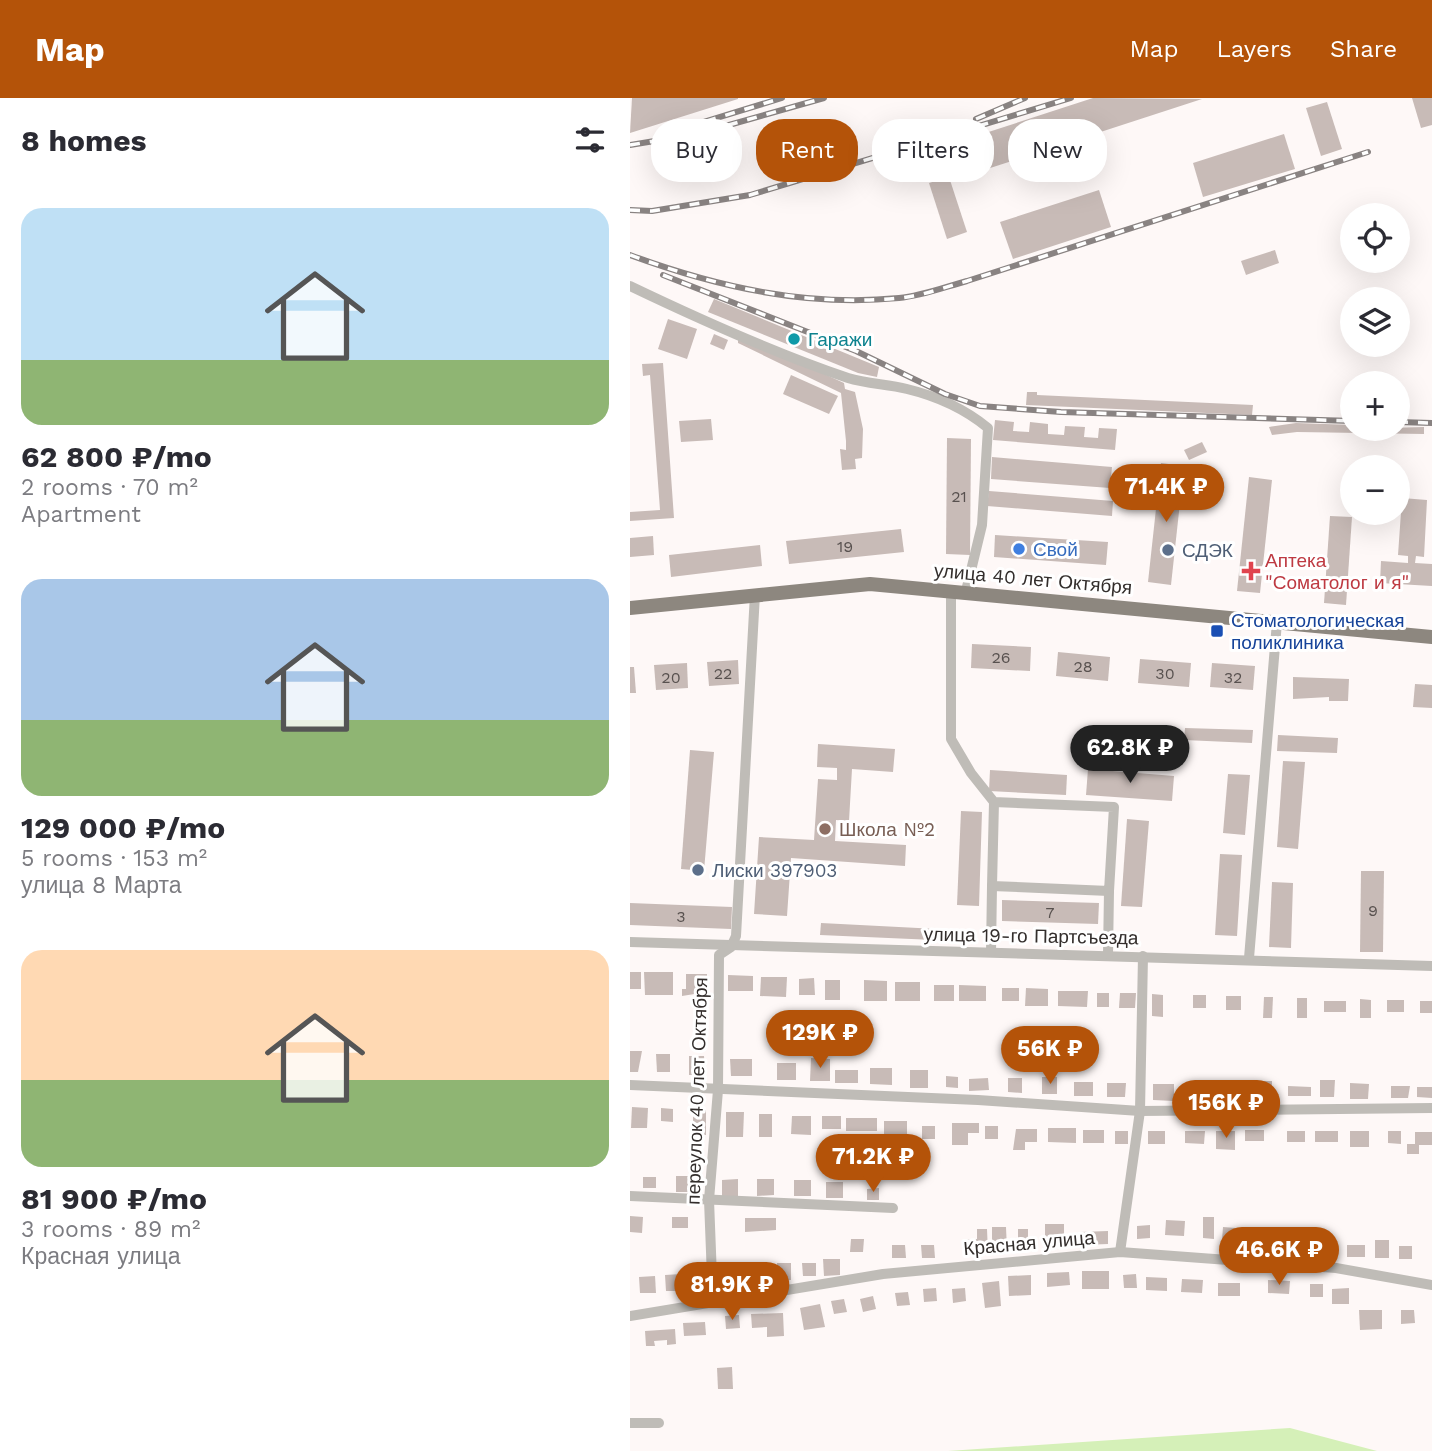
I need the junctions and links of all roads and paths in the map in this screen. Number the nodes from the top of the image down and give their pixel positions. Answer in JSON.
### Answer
{"nodes":[{"id":1,"x":630,"y":286,"type":"edge"},
{"id":2,"x":951,"y":590,"type":"junction"},
{"id":3,"x":966,"y":591,"type":"junction"},
{"id":4,"x":755,"y":594,"type":"junction"},
{"id":5,"x":630,"y":608,"type":"edge"},
{"id":6,"x":1278,"y":622,"type":"junction"},
{"id":7,"x":1432,"y":637,"type":"edge"},
{"id":8,"x":994,"y":802,"type":"junction"},
{"id":9,"x":992,"y":886,"type":"junction"},
{"id":10,"x":1109,"y":891,"type":"junction"},
{"id":11,"x":630,"y":942,"type":"edge"},
{"id":12,"x":731,"y":947,"type":"junction"},
{"id":13,"x":991,"y":952,"type":"junction"},
{"id":14,"x":1108,"y":954,"type":"junction"},
{"id":15,"x":1143,"y":956,"type":"junction"},
{"id":16,"x":1249,"y":958,"type":"junction"},
{"id":17,"x":1432,"y":966,"type":"edge"},
{"id":18,"x":630,"y":1085,"type":"edge"},
{"id":19,"x":718,"y":1090,"type":"junction"},
{"id":20,"x":1432,"y":1108,"type":"edge"},
{"id":21,"x":1140,"y":1111,"type":"junction"},
{"id":22,"x":630,"y":1196,"type":"edge"},
{"id":23,"x":709,"y":1200,"type":"junction"},
{"id":24,"x":893,"y":1208,"type":"dead end"},
{"id":25,"x":1120,"y":1252,"type":"junction"},
{"id":26,"x":1432,"y":1285,"type":"edge"},
{"id":27,"x":713,"y":1303,"type":"junction"},
{"id":28,"x":630,"y":1316,"type":"edge"},
{"id":29,"x":630,"y":1423,"type":"edge"},
{"id":30,"x":659,"y":1423,"type":"dead end"}],
"edges":[{"from":1,"to":3,"type":"street"},
{"from":2,"to":3,"type":"main road","name":"улица 40 лет Октября"},
{"from":2,"to":4,"type":"main road","name":"улица 40 лет Октября"},
{"from":2,"to":8,"type":"street"},
{"from":3,"to":6,"type":"main road","name":"улица 40 лет Октября"},
{"from":4,"to":5,"type":"main road","name":"улица 40 лет Октября"},
{"from":4,"to":12,"type":"street","name":"переулок 40 лет Октября"},
{"from":6,"to":7,"type":"main road","name":"улица 40 лет Октября"},
{"from":6,"to":16,"type":"street"},
{"from":8,"to":9,"type":"street"},
{"from":8,"to":10,"type":"street"},
{"from":9,"to":10,"type":"street"},
{"from":9,"to":13,"type":"street"},
{"from":10,"to":14,"type":"street"},
{"from":11,"to":12,"type":"street","name":"улица 19-го Партсъезда"},
{"from":12,"to":13,"type":"street","name":"улица 19-го Партсъезда"},
{"from":12,"to":19,"type":"street","name":"переулок 40 лет Октября"},
{"from":13,"to":14,"type":"street","name":"улица 19-го Партсъезда"},
{"from":14,"to":15,"type":"street","name":"улица 19-го Партсъезда"},
{"from":15,"to":16,"type":"street","name":"улица 19-го Партсъезда"},
{"from":15,"to":21,"type":"street"},
{"from":16,"to":17,"type":"street","name":"улица 19-го Партсъезда"},
{"from":18,"to":19,"type":"street"},
{"from":19,"to":21,"type":"street"},
{"from":19,"to":23,"type":"street","name":"переулок 40 лет Октября"},
{"from":20,"to":21,"type":"street"},
{"from":21,"to":25,"type":"street"},
{"from":22,"to":23,"type":"street"},
{"from":23,"to":24,"type":"street"},
{"from":23,"to":27,"type":"street","name":"переулок 40 лет Октября"},
{"from":25,"to":26,"type":"street","name":"Красная улица"},
{"from":25,"to":27,"type":"street","name":"Красная улица"},
{"from":27,"to":28,"type":"street","name":"Красная улица"},
{"from":29,"to":30,"type":"street"}]}
